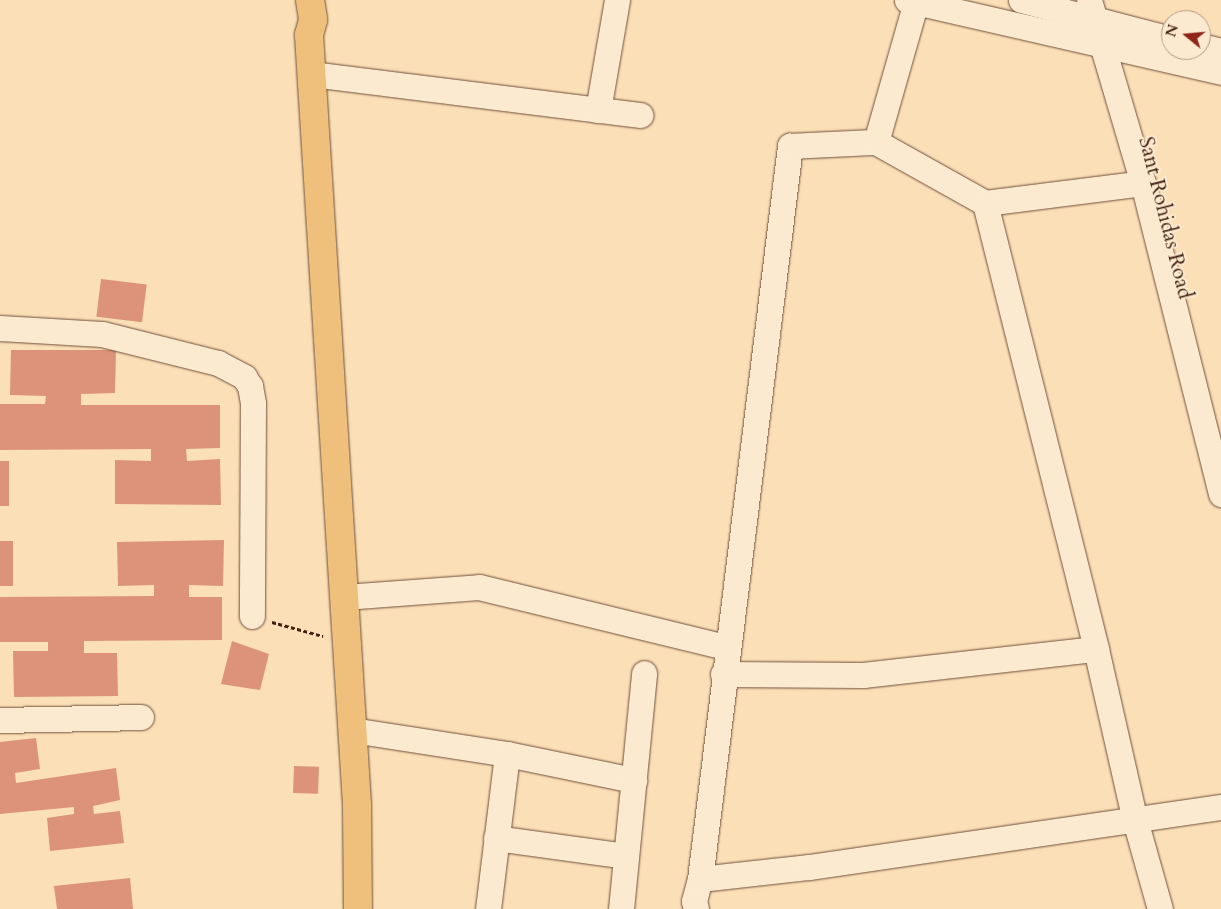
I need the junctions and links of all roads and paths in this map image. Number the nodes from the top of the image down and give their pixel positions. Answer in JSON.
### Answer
{"nodes":[{"id":1,"x":293,"y":0,"type":"edge"},
{"id":2,"x":310,"y":0,"type":"edge"},
{"id":3,"x":617,"y":0,"type":"edge"},
{"id":4,"x":1021,"y":0,"type":"edge"},
{"id":5,"x":912,"y":1,"type":"edge"},
{"id":6,"x":1104,"y":23,"type":"edge"},
{"id":7,"x":309,"y":35,"type":"junction"},
{"id":8,"x":1161,"y":37,"type":"edge"},
{"id":9,"x":1221,"y":72,"type":"edge"},
{"id":10,"x":312,"y":74,"type":"junction"},
{"id":11,"x":598,"y":110,"type":"junction"},
{"id":12,"x":640,"y":115,"type":"dead end"},
{"id":13,"x":876,"y":142,"type":"junction"},
{"id":14,"x":1143,"y":183,"type":"junction"},
{"id":15,"x":985,"y":203,"type":"junction"},
{"id":16,"x":0,"y":328,"type":"edge"},
{"id":17,"x":1221,"y":438,"type":"edge"},
{"id":18,"x":1221,"y":494,"type":"edge"},
{"id":19,"x":344,"y":597,"type":"junction"},
{"id":20,"x":252,"y":616,"type":"joint"},
{"id":21,"x":347,"y":643,"type":"junction"},
{"id":22,"x":726,"y":647,"type":"junction"},
{"id":23,"x":1096,"y":650,"type":"junction"},
{"id":24,"x":644,"y":673,"type":"dead end"},
{"id":25,"x":724,"y":674,"type":"junction"},
{"id":26,"x":141,"y":717,"type":"dead end"},
{"id":27,"x":0,"y":720,"type":"edge"},
{"id":28,"x":352,"y":730,"type":"junction"},
{"id":29,"x":507,"y":754,"type":"junction"},
{"id":30,"x":634,"y":780,"type":"junction"},
{"id":31,"x":1221,"y":807,"type":"edge"},
{"id":32,"x":1135,"y":820,"type":"junction"},
{"id":33,"x":496,"y":838,"type":"junction"},
{"id":34,"x":626,"y":856,"type":"junction"},
{"id":35,"x":700,"y":879,"type":"junction"},
{"id":36,"x":358,"y":909,"type":"edge"},
{"id":37,"x":488,"y":909,"type":"edge"},
{"id":38,"x":621,"y":909,"type":"edge"},
{"id":39,"x":696,"y":909,"type":"edge"},
{"id":40,"x":1160,"y":909,"type":"edge"}],
"edges":[{"from":1,"to":7,"type":"main road"},
{"from":2,"to":7,"type":"main road"},
{"from":3,"to":11,"type":"street"},
{"from":4,"to":6,"type":"street"},
{"from":5,"to":6,"type":"street"},
{"from":5,"to":13,"type":"street"},
{"from":6,"to":8,"type":"street"},
{"from":6,"to":9,"type":"street"},
{"from":6,"to":14,"type":"street"},
{"from":6,"to":17,"type":"street","name":"Sant Rohidas Road"},
{"from":7,"to":10,"type":"main road"},
{"from":10,"to":11,"type":"street"},
{"from":10,"to":19,"type":"main road"},
{"from":11,"to":12,"type":"street"},
{"from":13,"to":15,"type":"street"},
{"from":13,"to":22,"type":"street"},
{"from":14,"to":15,"type":"street"},
{"from":14,"to":18,"type":"street"},
{"from":15,"to":23,"type":"street"},
{"from":16,"to":20,"type":"street"},
{"from":19,"to":21,"type":"main road"},
{"from":19,"to":22,"type":"street"},
{"from":20,"to":21,"type":"path"},
{"from":21,"to":28,"type":"main road"},
{"from":22,"to":25,"type":"street"},
{"from":23,"to":25,"type":"street"},
{"from":23,"to":32,"type":"street"},
{"from":24,"to":30,"type":"street"},
{"from":25,"to":35,"type":"street"},
{"from":26,"to":27,"type":"street"},
{"from":28,"to":29,"type":"street"},
{"from":28,"to":36,"type":"main road"},
{"from":29,"to":30,"type":"street"},
{"from":29,"to":33,"type":"street"},
{"from":30,"to":34,"type":"street"},
{"from":31,"to":32,"type":"street"},
{"from":32,"to":35,"type":"street"},
{"from":32,"to":40,"type":"street"},
{"from":33,"to":34,"type":"street"},
{"from":33,"to":37,"type":"street"},
{"from":34,"to":38,"type":"street"},
{"from":35,"to":39,"type":"street"}]}
